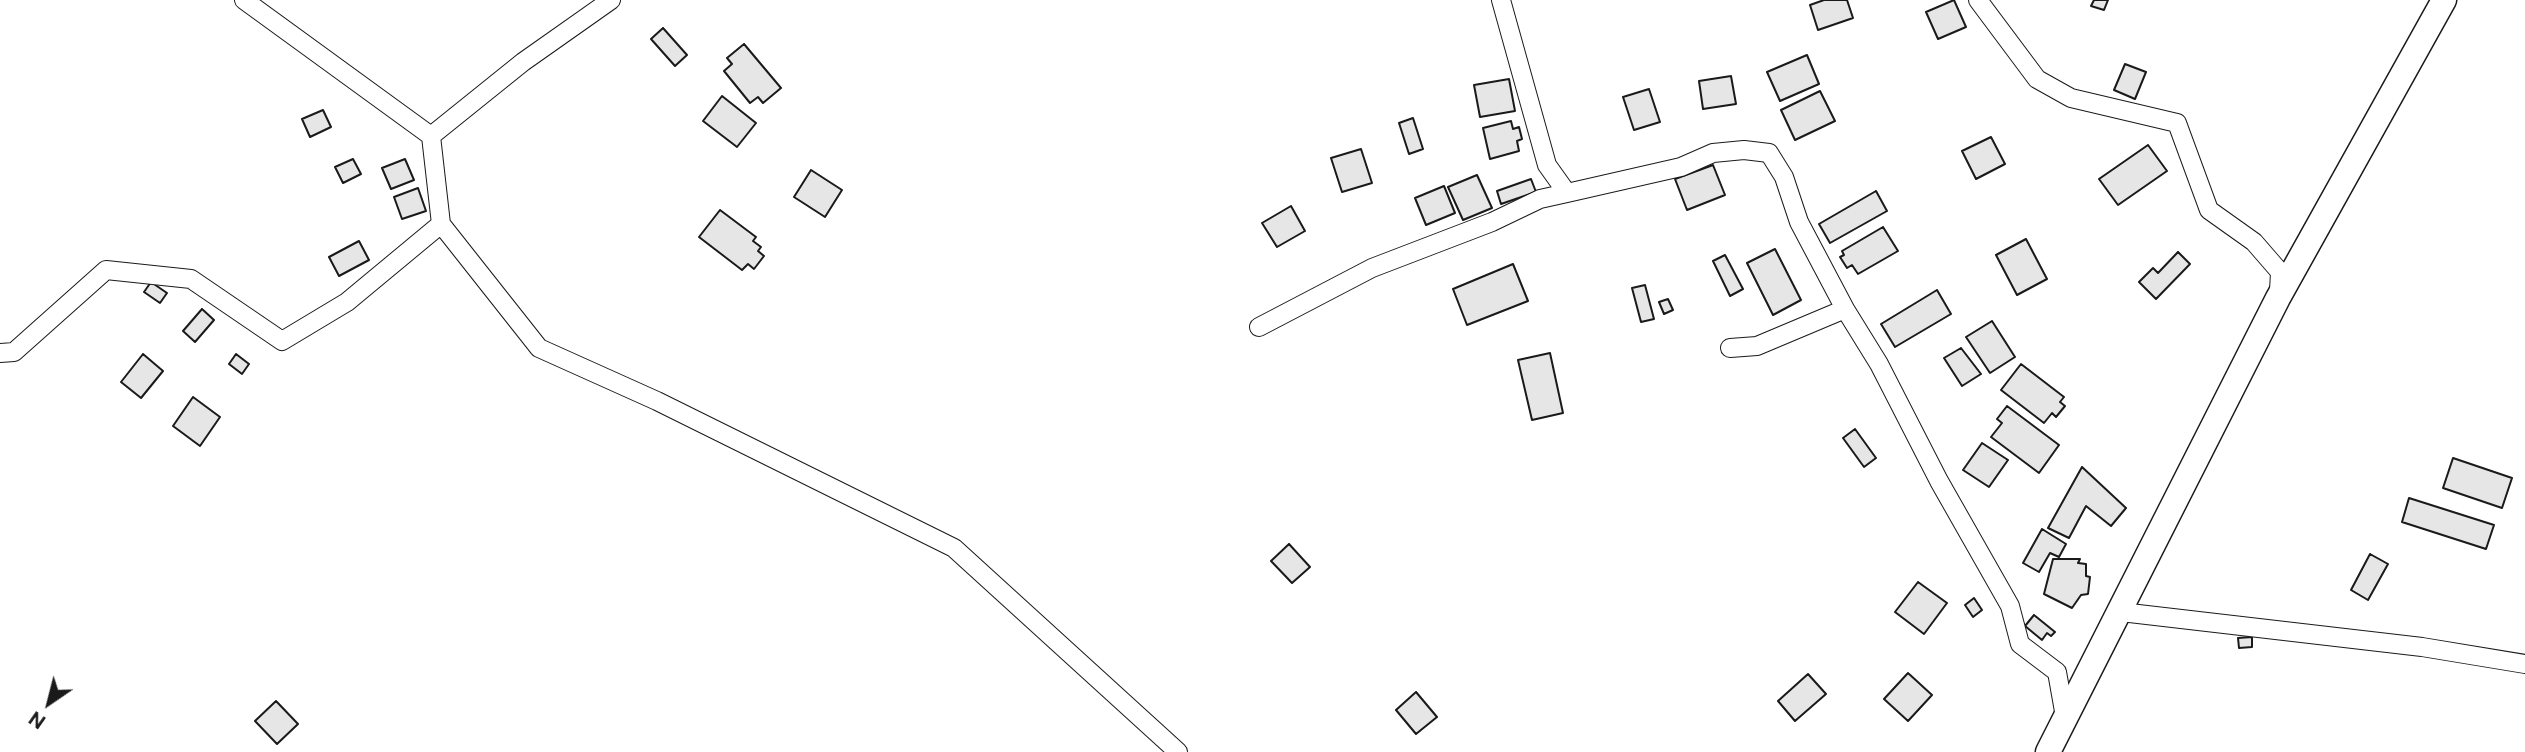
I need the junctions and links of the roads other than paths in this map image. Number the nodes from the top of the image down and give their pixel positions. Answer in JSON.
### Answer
{"nodes":[{"id":1,"x":244,"y":0,"type":"edge"},
{"id":2,"x":611,"y":0,"type":"edge"},
{"id":3,"x":1501,"y":0,"type":"edge"},
{"id":4,"x":1978,"y":0,"type":"edge"},
{"id":5,"x":2444,"y":0,"type":"edge"},
{"id":6,"x":431,"y":136,"type":"junction"},
{"id":7,"x":1567,"y":193,"type":"junction"},
{"id":8,"x":441,"y":223,"type":"junction"},
{"id":9,"x":2278,"y":298,"type":"junction"},
{"id":10,"x":1845,"y":309,"type":"junction"},
{"id":11,"x":1259,"y":327,"type":"dead end"},
{"id":12,"x":1730,"y":348,"type":"dead end"},
{"id":13,"x":0,"y":354,"type":"edge"},
{"id":14,"x":2121,"y":612,"type":"junction"},
{"id":15,"x":2525,"y":664,"type":"edge"},
{"id":16,"x":2065,"y":717,"type":"junction"},
{"id":17,"x":1178,"y":752,"type":"edge"},
{"id":18,"x":2048,"y":752,"type":"edge"}],
"edges":[{"from":1,"to":6,"type":"street"},
{"from":2,"to":6,"type":"street"},
{"from":3,"to":7,"type":"street"},
{"from":4,"to":9,"type":"street"},
{"from":5,"to":9,"type":"main road"},
{"from":6,"to":8,"type":"street"},
{"from":7,"to":10,"type":"street"},
{"from":7,"to":11,"type":"street"},
{"from":8,"to":13,"type":"street"},
{"from":8,"to":17,"type":"street"},
{"from":9,"to":14,"type":"main road"},
{"from":10,"to":12,"type":"street"},
{"from":10,"to":16,"type":"street"},
{"from":14,"to":15,"type":"street"},
{"from":14,"to":16,"type":"main road"},
{"from":16,"to":18,"type":"main road"}]}
